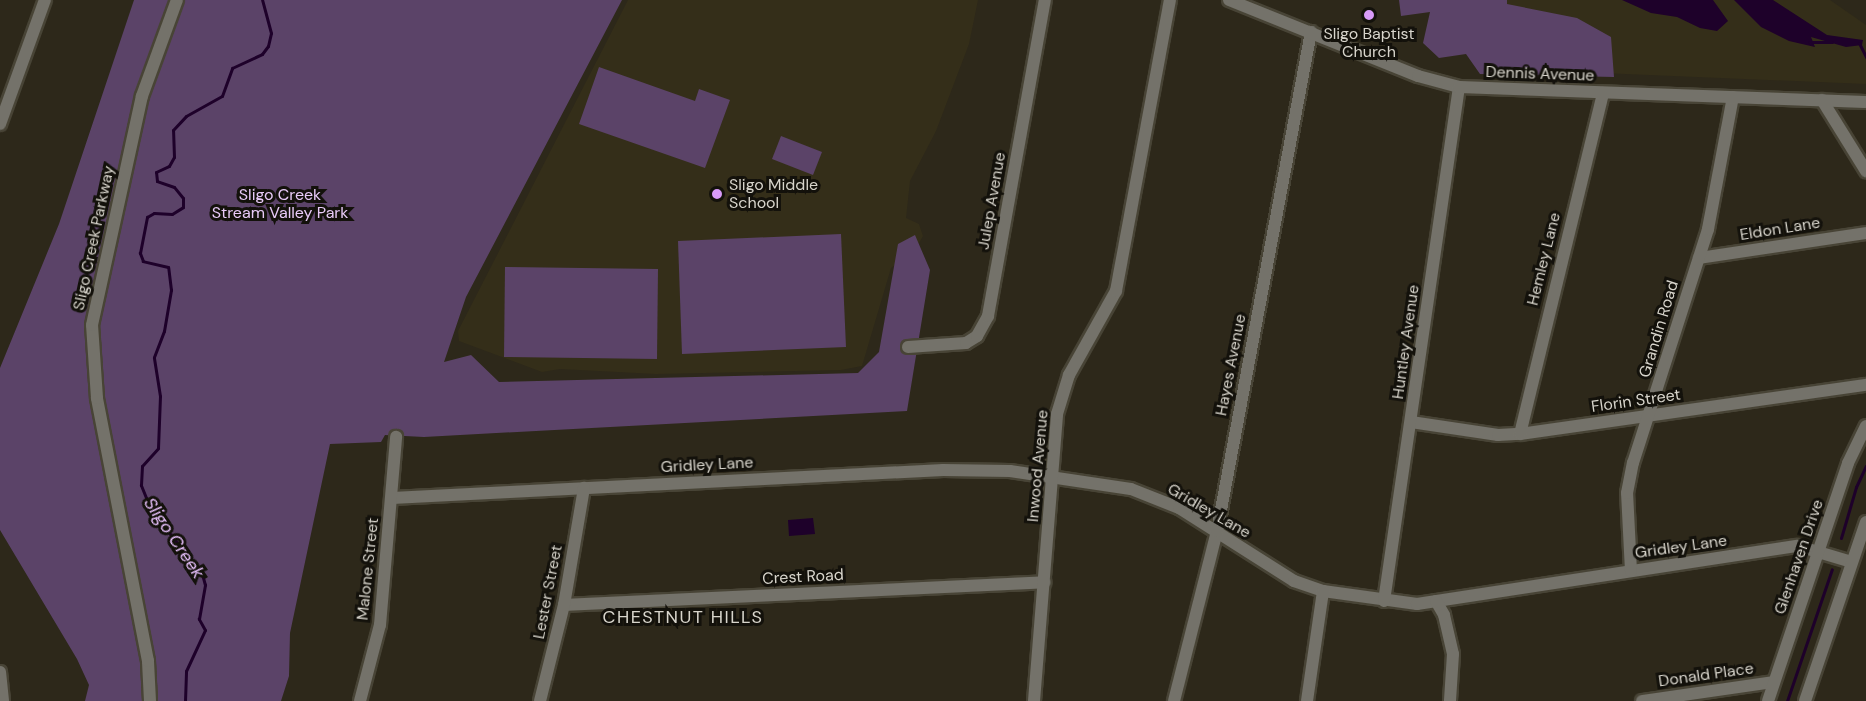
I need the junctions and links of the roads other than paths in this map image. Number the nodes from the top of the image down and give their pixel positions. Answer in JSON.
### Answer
{"nodes":[{"id":1,"x":45,"y":0,"type":"edge"},
{"id":2,"x":177,"y":0,"type":"edge"},
{"id":3,"x":1045,"y":0,"type":"edge"},
{"id":4,"x":1170,"y":0,"type":"edge"},
{"id":5,"x":1229,"y":0,"type":"edge"},
{"id":6,"x":1311,"y":32,"type":"junction"},
{"id":7,"x":1459,"y":87,"type":"junction"},
{"id":8,"x":1603,"y":93,"type":"junction"},
{"id":9,"x":1733,"y":97,"type":"junction"},
{"id":10,"x":1822,"y":100,"type":"junction"},
{"id":11,"x":1866,"y":102,"type":"edge"},
{"id":12,"x":0,"y":122,"type":"edge"},
{"id":13,"x":1866,"y":171,"type":"edge"},
{"id":14,"x":1866,"y":233,"type":"edge"},
{"id":15,"x":1699,"y":258,"type":"junction"},
{"id":16,"x":908,"y":347,"type":"dead end"},
{"id":17,"x":1866,"y":385,"type":"edge"},
{"id":18,"x":1649,"y":417,"type":"junction"},
{"id":19,"x":1411,"y":422,"type":"junction"},
{"id":20,"x":1866,"y":426,"type":"edge"},
{"id":21,"x":1520,"y":434,"type":"junction"},
{"id":22,"x":396,"y":438,"type":"dead end"},
{"id":23,"x":1053,"y":476,"type":"junction"},
{"id":24,"x":584,"y":488,"type":"junction"},
{"id":25,"x":392,"y":498,"type":"junction"},
{"id":26,"x":1866,"y":522,"type":"edge"},
{"id":27,"x":1217,"y":531,"type":"junction"},
{"id":28,"x":1819,"y":552,"type":"junction"},
{"id":29,"x":1852,"y":562,"type":"junction"},
{"id":30,"x":1631,"y":571,"type":"junction"},
{"id":31,"x":1044,"y":582,"type":"junction"},
{"id":32,"x":1323,"y":591,"type":"junction"},
{"id":33,"x":1384,"y":601,"type":"junction"},
{"id":34,"x":1436,"y":601,"type":"junction"},
{"id":35,"x":564,"y":605,"type":"junction"},
{"id":36,"x":0,"y":672,"type":"edge"},
{"id":37,"x":1774,"y":682,"type":"junction"},
{"id":38,"x":3,"y":701,"type":"edge"},
{"id":39,"x":150,"y":701,"type":"edge"},
{"id":40,"x":360,"y":701,"type":"edge"},
{"id":41,"x":540,"y":701,"type":"edge"},
{"id":42,"x":1034,"y":701,"type":"edge"},
{"id":43,"x":1174,"y":701,"type":"edge"},
{"id":44,"x":1307,"y":701,"type":"edge"},
{"id":45,"x":1450,"y":701,"type":"edge"},
{"id":46,"x":1642,"y":701,"type":"edge"},
{"id":47,"x":1768,"y":701,"type":"edge"},
{"id":48,"x":1805,"y":701,"type":"edge"}],
"edges":[{"from":1,"to":12,"type":"street"},
{"from":2,"to":39,"type":"street","name":"Sligo Creek Parkway"},
{"from":3,"to":16,"type":"street","name":"Julep Avenue"},
{"from":4,"to":23,"type":"street","name":"Inwood Avenue"},
{"from":5,"to":6,"type":"street","name":"Dennis Avenue"},
{"from":6,"to":7,"type":"street","name":"Dennis Avenue"},
{"from":6,"to":27,"type":"street","name":"Hayes Avenue"},
{"from":7,"to":8,"type":"street","name":"Dennis Avenue"},
{"from":7,"to":19,"type":"street","name":"Huntley Avenue"},
{"from":8,"to":9,"type":"street","name":"Dennis Avenue"},
{"from":8,"to":21,"type":"street","name":"Hemley Lane"},
{"from":9,"to":10,"type":"street","name":"Dennis Avenue"},
{"from":9,"to":15,"type":"street","name":"Grandin Road"},
{"from":10,"to":11,"type":"street","name":"Dennis Avenue"},
{"from":10,"to":13,"type":"street"},
{"from":14,"to":15,"type":"street","name":"Eldon Lane"},
{"from":15,"to":18,"type":"street","name":"Grandin Road"},
{"from":17,"to":18,"type":"street","name":"Florin Street"},
{"from":18,"to":21,"type":"street","name":"Florin Street"},
{"from":18,"to":30,"type":"street","name":"Grandin Road"},
{"from":19,"to":21,"type":"street","name":"Florin Street"},
{"from":19,"to":33,"type":"street","name":"Huntley Avenue"},
{"from":20,"to":28,"type":"street","name":"Glenhaven Drive"},
{"from":22,"to":25,"type":"street","name":"Malone Street"},
{"from":23,"to":24,"type":"street","name":"Gridley Lane"},
{"from":23,"to":27,"type":"street","name":"Gridley Lane"},
{"from":23,"to":31,"type":"street","name":"Inwood Avenue"},
{"from":24,"to":25,"type":"street","name":"Gridley Lane"},
{"from":24,"to":35,"type":"street","name":"Lester Street"},
{"from":25,"to":40,"type":"street","name":"Malone Street"},
{"from":26,"to":29,"type":"street"},
{"from":27,"to":32,"type":"street","name":"Gridley Lane"},
{"from":27,"to":43,"type":"street","name":"Hayes Avenue"},
{"from":28,"to":29,"type":"street","name":"Gridley Lane"},
{"from":28,"to":30,"type":"street","name":"Gridley Lane"},
{"from":28,"to":37,"type":"street","name":"Glenhaven Drive"},
{"from":29,"to":48,"type":"street"},
{"from":30,"to":34,"type":"street","name":"Gridley Lane"},
{"from":31,"to":35,"type":"street","name":"Crest Road"},
{"from":31,"to":42,"type":"street","name":"Inwood Avenue"},
{"from":32,"to":33,"type":"street","name":"Gridley Lane"},
{"from":32,"to":44,"type":"street"},
{"from":33,"to":34,"type":"street","name":"Gridley Lane"},
{"from":34,"to":45,"type":"street"},
{"from":35,"to":41,"type":"street","name":"Lester Street"},
{"from":36,"to":38,"type":"street"},
{"from":37,"to":46,"type":"street","name":"Donald Place"},
{"from":37,"to":47,"type":"street","name":"Glenhaven Drive"}]}
